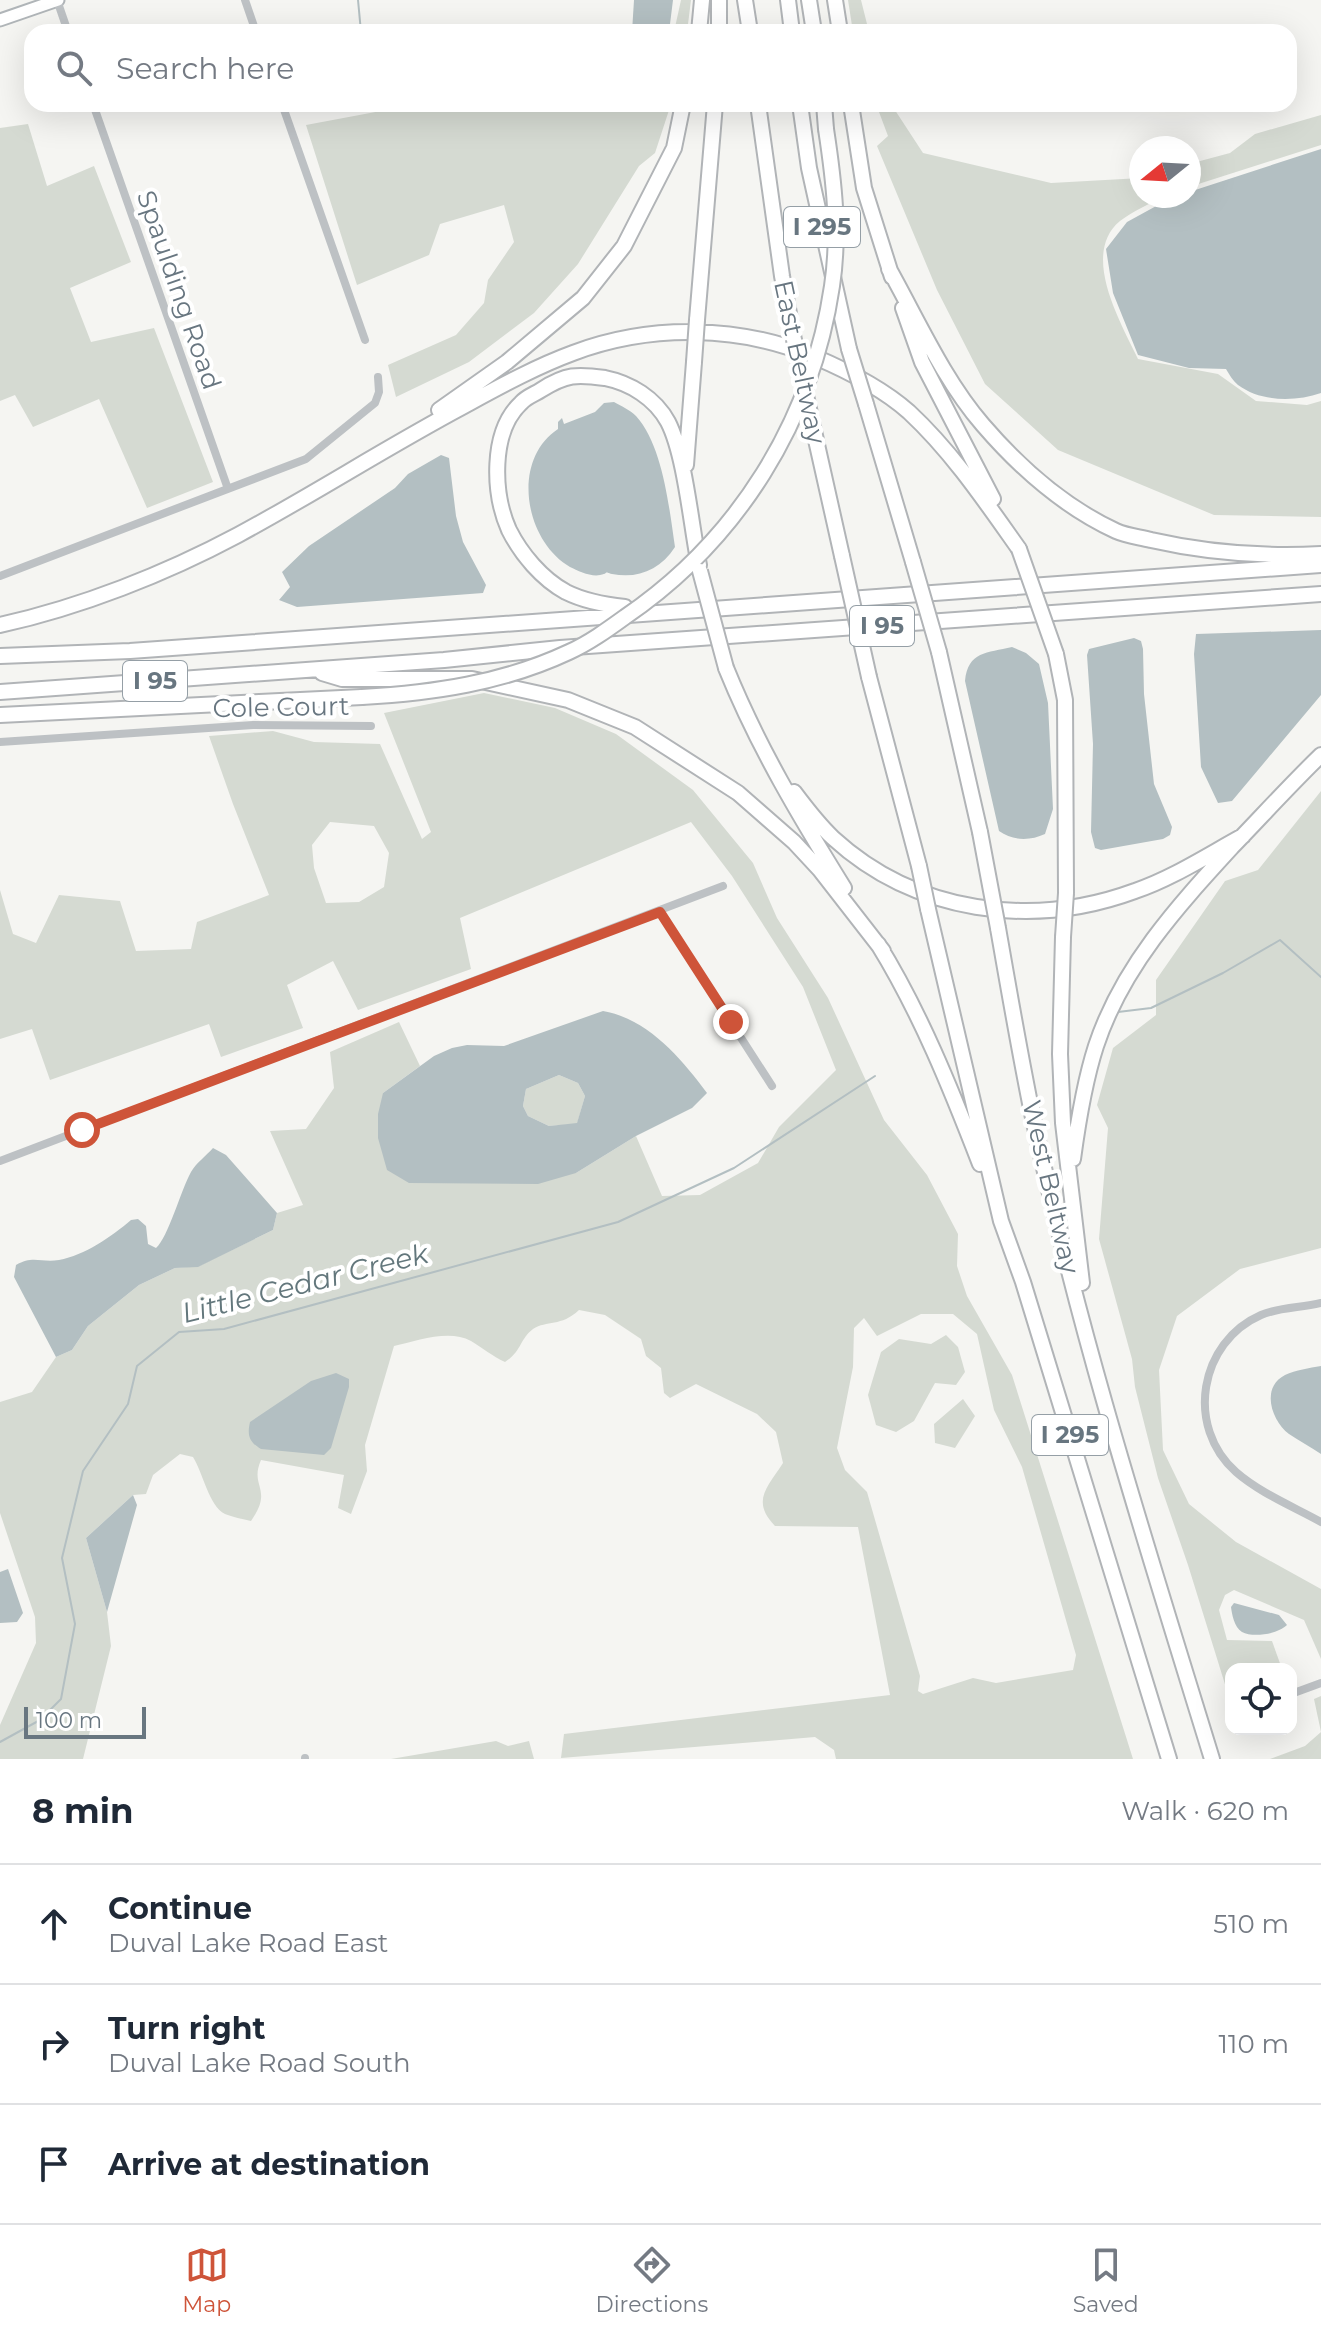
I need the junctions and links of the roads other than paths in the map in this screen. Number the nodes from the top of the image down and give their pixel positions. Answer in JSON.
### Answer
{"nodes":[{"id":1,"x":57,"y":0,"type":"edge"},
{"id":2,"x":245,"y":0,"type":"edge"},
{"id":3,"x":702,"y":0,"type":"edge"},
{"id":4,"x":719,"y":0,"type":"edge"},
{"id":5,"x":745,"y":0,"type":"edge"},
{"id":6,"x":788,"y":0,"type":"edge"},
{"id":7,"x":809,"y":0,"type":"edge"},
{"id":8,"x":835,"y":0,"type":"edge"},
{"id":9,"x":0,"y":20,"type":"edge"},
{"id":10,"x":65,"y":24,"type":"edge"},
{"id":11,"x":253,"y":24,"type":"edge"},
{"id":12,"x":700,"y":24,"type":"edge"},
{"id":13,"x":719,"y":24,"type":"edge"},
{"id":14,"x":749,"y":24,"type":"edge"},
{"id":15,"x":791,"y":24,"type":"edge"},
{"id":16,"x":813,"y":24,"type":"edge"},
{"id":17,"x":839,"y":24,"type":"edge"},
{"id":18,"x":96,"y":112,"type":"edge"},
{"id":19,"x":285,"y":112,"type":"edge"},
{"id":20,"x":681,"y":112,"type":"edge"},
{"id":21,"x":714,"y":112,"type":"edge"},
{"id":22,"x":759,"y":112,"type":"edge"},
{"id":23,"x":801,"y":112,"type":"edge"},
{"id":24,"x":825,"y":112,"type":"edge"},
{"id":25,"x":852,"y":112,"type":"edge"},
{"id":26,"x":889,"y":269,"type":"junction"},
{"id":27,"x":365,"y":340,"type":"dead end"},
{"id":28,"x":378,"y":377,"type":"dead end"},
{"id":29,"x":393,"y":443,"type":"junction"},
{"id":30,"x":684,"y":485,"type":"junction"},
{"id":31,"x":228,"y":489,"type":"junction"},
{"id":32,"x":1019,"y":549,"type":"junction"},
{"id":33,"x":1321,"y":554,"type":"edge"},
{"id":34,"x":1321,"y":565,"type":"edge"},
{"id":35,"x":0,"y":576,"type":"edge"},
{"id":36,"x":1321,"y":594,"type":"edge"},
{"id":37,"x":926,"y":607,"type":"joint"},
{"id":38,"x":657,"y":611,"type":"junction"},
{"id":39,"x":855,"y":617,"type":"joint"},
{"id":40,"x":0,"y":625,"type":"edge"},
{"id":41,"x":0,"y":656,"type":"edge"},
{"id":42,"x":310,"y":670,"type":"junction"},
{"id":43,"x":0,"y":692,"type":"edge"},
{"id":44,"x":0,"y":715,"type":"edge"},
{"id":45,"x":746,"y":717,"type":"junction"},
{"id":46,"x":371,"y":726,"type":"dead end"},
{"id":47,"x":0,"y":742,"type":"edge"},
{"id":48,"x":1321,"y":755,"type":"edge"},
{"id":49,"x":1243,"y":836,"type":"junction"},
{"id":50,"x":723,"y":886,"type":"dead end"},
{"id":51,"x":660,"y":912,"type":"junction"},
{"id":52,"x":883,"y":951,"type":"junction"},
{"id":53,"x":772,"y":1086,"type":"dead end"},
{"id":54,"x":0,"y":1161,"type":"edge"},
{"id":55,"x":1072,"y":1192,"type":"junction"},
{"id":56,"x":1001,"y":1221,"type":"junction"},
{"id":57,"x":1321,"y":1303,"type":"edge"},
{"id":58,"x":1121,"y":1460,"type":"junction"},
{"id":59,"x":1321,"y":1522,"type":"edge"},
{"id":60,"x":1321,"y":1683,"type":"edge"},
{"id":61,"x":1297,"y":1692,"type":"edge"},
{"id":62,"x":1169,"y":1759,"type":"edge"},
{"id":63,"x":1212,"y":1759,"type":"edge"}],
"edges":[{"from":1,"to":9,"type":"street"},
{"from":1,"to":10,"type":"street"},
{"from":2,"to":11,"type":"street"},
{"from":3,"to":12,"type":"highway"},
{"from":4,"to":13,"type":"highway"},
{"from":5,"to":14,"type":"highway"},
{"from":6,"to":15,"type":"highway"},
{"from":7,"to":16,"type":"highway"},
{"from":8,"to":17,"type":"highway"},
{"from":18,"to":31,"type":"street","name":"Spaulding Road"},
{"from":19,"to":27,"type":"street"},
{"from":20,"to":29,"type":"highway"},
{"from":21,"to":30,"type":"highway","bridge":true},
{"from":22,"to":39,"type":"highway","name":"East Beltway","number":"I 295","bridge":true},
{"from":23,"to":37,"type":"highway","name":"East Beltway","number":"I 295","bridge":true},
{"from":24,"to":44,"type":"highway","bridge":true},
{"from":25,"to":26,"type":"highway"},
{"from":26,"to":32,"type":"highway"},
{"from":26,"to":33,"type":"highway"},
{"from":28,"to":31,"type":"street"},
{"from":29,"to":32,"type":"highway"},
{"from":29,"to":40,"type":"highway"},
{"from":30,"to":38,"type":"highway"},
{"from":30,"to":45,"type":"highway","bridge":true},
{"from":31,"to":35,"type":"street"},
{"from":32,"to":55,"type":"highway","bridge":true},
{"from":34,"to":38,"type":"highway","number":"I 95"},
{"from":36,"to":42,"type":"highway","number":"I 95"},
{"from":37,"to":58,"type":"highway","name":"West Beltway","number":"I 295","bridge":true},
{"from":38,"to":41,"type":"highway","number":"I 95"},
{"from":39,"to":56,"type":"highway","name":"West Beltway","number":"I 295","bridge":true},
{"from":42,"to":43,"type":"highway","number":"I 95"},
{"from":42,"to":52,"type":"highway"},
{"from":45,"to":49,"type":"highway"},
{"from":45,"to":52,"type":"highway"},
{"from":46,"to":47,"type":"street","name":"Cole Court"},
{"from":48,"to":49,"type":"highway"},
{"from":49,"to":55,"type":"highway"},
{"from":50,"to":51,"type":"street"},
{"from":51,"to":53,"type":"street"},
{"from":51,"to":54,"type":"street"},
{"from":52,"to":56,"type":"highway"},
{"from":55,"to":58,"type":"highway"},
{"from":56,"to":62,"type":"highway","name":"West Beltway","number":"I 295"},
{"from":57,"to":59,"type":"street"},
{"from":58,"to":63,"type":"highway","name":"West Beltway","number":"I 295"},
{"from":60,"to":61,"type":"street"}]}
